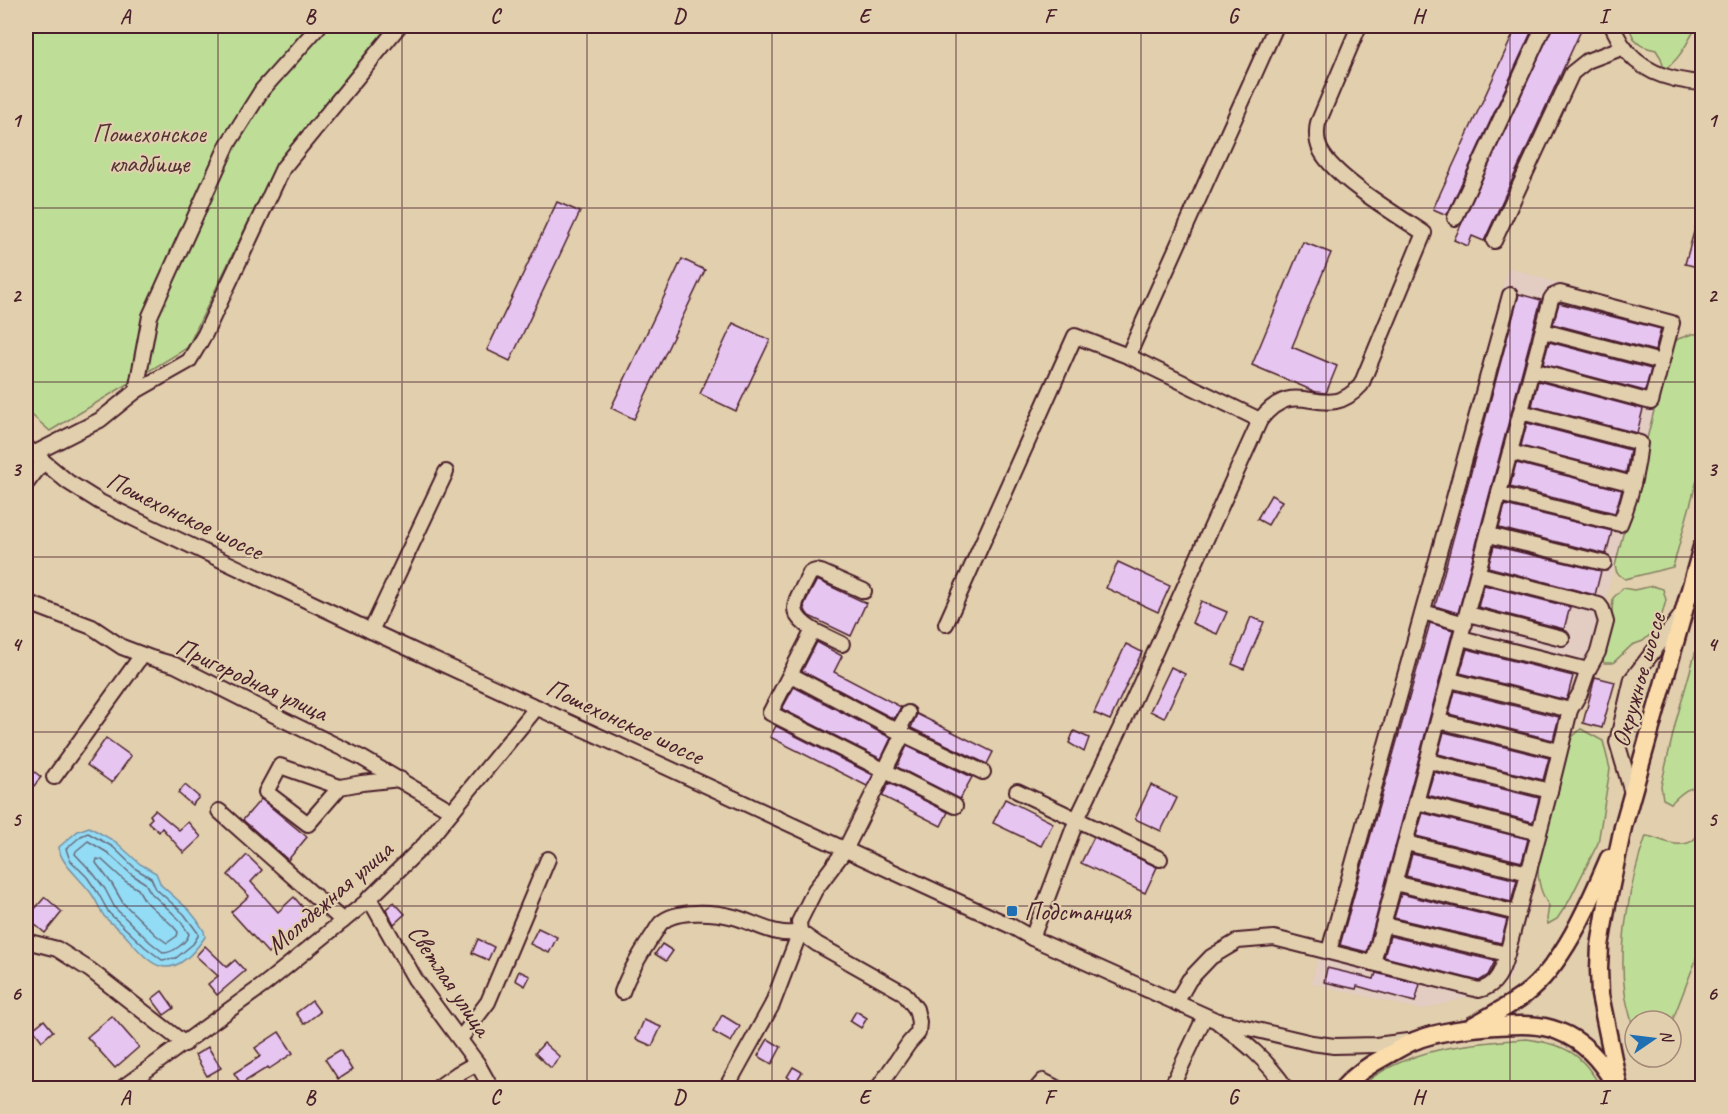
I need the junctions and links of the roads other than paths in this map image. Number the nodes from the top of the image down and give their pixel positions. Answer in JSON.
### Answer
{"nodes":[{"id":1,"x":318,"y":26,"type":"edge"},
{"id":2,"x":399,"y":26,"type":"edge"},
{"id":3,"x":1276,"y":26,"type":"edge"},
{"id":4,"x":1359,"y":26,"type":"edge"},
{"id":5,"x":1544,"y":26,"type":"edge"},
{"id":6,"x":1612,"y":26,"type":"edge"},
{"id":7,"x":1624,"y":47,"type":"junction"},
{"id":8,"x":1702,"y":83,"type":"edge"},
{"id":9,"x":1455,"y":218,"type":"dead end"},
{"id":10,"x":1494,"y":242,"type":"dead end"},
{"id":11,"x":1510,"y":295,"type":"dead end"},
{"id":12,"x":1543,"y":331,"type":"junction"},
{"id":13,"x":1128,"y":356,"type":"junction"},
{"id":14,"x":1661,"y":362,"type":"junction"},
{"id":15,"x":1532,"y":370,"type":"junction"},
{"id":16,"x":136,"y":392,"type":"junction"},
{"id":17,"x":1521,"y":412,"type":"junction"},
{"id":18,"x":1260,"y":420,"type":"junction"},
{"id":19,"x":1510,"y":452,"type":"junction"},
{"id":20,"x":34,"y":454,"type":"edge"},
{"id":21,"x":446,"y":472,"type":"dead end"},
{"id":22,"x":26,"y":484,"type":"edge"},
{"id":23,"x":1633,"y":484,"type":"junction"},
{"id":24,"x":1499,"y":494,"type":"junction"},
{"id":25,"x":1489,"y":535,"type":"junction"},
{"id":26,"x":1702,"y":547,"type":"edge"},
{"id":27,"x":1604,"y":563,"type":"dead end"},
{"id":28,"x":1478,"y":574,"type":"junction"},
{"id":29,"x":864,"y":591,"type":"dead end"},
{"id":30,"x":26,"y":601,"type":"edge"},
{"id":31,"x":1423,"y":612,"type":"junction"},
{"id":32,"x":1683,"y":613,"type":"junction"},
{"id":33,"x":1467,"y":619,"type":"junction"},
{"id":34,"x":946,"y":624,"type":"dead end"},
{"id":35,"x":813,"y":630,"type":"junction"},
{"id":36,"x":371,"y":631,"type":"junction"},
{"id":37,"x":1461,"y":638,"type":"junction"},
{"id":38,"x":1562,"y":638,"type":"dead end"},
{"id":39,"x":842,"y":644,"type":"dead end"},
{"id":40,"x":141,"y":655,"type":"junction"},
{"id":41,"x":1588,"y":670,"type":"junction"},
{"id":42,"x":791,"y":675,"type":"junction"},
{"id":43,"x":1450,"y":680,"type":"junction"},
{"id":44,"x":537,"y":707,"type":"junction"},
{"id":45,"x":1570,"y":710,"type":"junction"},
{"id":46,"x":908,"y":713,"type":"dead end"},
{"id":47,"x":1439,"y":722,"type":"junction"},
{"id":48,"x":903,"y":734,"type":"junction"},
{"id":49,"x":1559,"y":751,"type":"junction"},
{"id":50,"x":1428,"y":761,"type":"junction"},
{"id":51,"x":883,"y":771,"type":"junction"},
{"id":52,"x":982,"y":772,"type":"dead end"},
{"id":53,"x":54,"y":777,"type":"dead end"},
{"id":54,"x":400,"y":779,"type":"junction"},
{"id":55,"x":340,"y":787,"type":"junction"},
{"id":56,"x":1017,"y":791,"type":"dead end"},
{"id":57,"x":1550,"y":791,"type":"junction"},
{"id":58,"x":1632,"y":793,"type":"junction"},
{"id":59,"x":1417,"y":802,"type":"junction"},
{"id":60,"x":955,"y":806,"type":"dead end"},
{"id":61,"x":219,"y":811,"type":"dead end"},
{"id":62,"x":452,"y":811,"type":"junction"},
{"id":63,"x":1077,"y":819,"type":"junction"},
{"id":64,"x":1623,"y":827,"type":"junction"},
{"id":65,"x":1539,"y":832,"type":"junction"},
{"id":66,"x":1406,"y":843,"type":"junction"},
{"id":67,"x":845,"y":850,"type":"junction"},
{"id":68,"x":1160,"y":859,"type":"dead end"},
{"id":69,"x":548,"y":860,"type":"dead end"},
{"id":70,"x":1528,"y":873,"type":"junction"},
{"id":71,"x":1395,"y":884,"type":"junction"},
{"id":72,"x":369,"y":898,"type":"junction"},
{"id":73,"x":1517,"y":913,"type":"junction"},
{"id":74,"x":343,"y":921,"type":"junction"},
{"id":75,"x":1384,"y":925,"type":"junction"},
{"id":76,"x":800,"y":932,"type":"junction"},
{"id":77,"x":1032,"y":938,"type":"junction"},
{"id":78,"x":26,"y":941,"type":"edge"},
{"id":79,"x":1329,"y":951,"type":"junction"},
{"id":80,"x":1507,"y":954,"type":"junction"},
{"id":81,"x":1373,"y":963,"type":"junction"},
{"id":82,"x":622,"y":992,"type":"dead end"},
{"id":83,"x":1176,"y":1003,"type":"junction"},
{"id":84,"x":1210,"y":1018,"type":"junction"},
{"id":85,"x":1467,"y":1029,"type":"junction"},
{"id":86,"x":460,"y":1039,"type":"junction"},
{"id":87,"x":1416,"y":1040,"type":"junction"},
{"id":88,"x":185,"y":1044,"type":"junction"},
{"id":89,"x":477,"y":1063,"type":"junction"},
{"id":90,"x":122,"y":1089,"type":"edge"},
{"id":91,"x":437,"y":1089,"type":"edge"},
{"id":92,"x":491,"y":1089,"type":"edge"},
{"id":93,"x":726,"y":1089,"type":"edge"},
{"id":94,"x":878,"y":1089,"type":"edge"},
{"id":95,"x":1037,"y":1089,"type":"edge"},
{"id":96,"x":1057,"y":1089,"type":"edge"},
{"id":97,"x":1171,"y":1089,"type":"edge"},
{"id":98,"x":1286,"y":1089,"type":"edge"},
{"id":99,"x":1343,"y":1089,"type":"edge"},
{"id":100,"x":1618,"y":1089,"type":"edge"}],
"edges":[{"from":1,"to":16,"type":"street"},
{"from":2,"to":16,"type":"street"},
{"from":3,"to":13,"type":"street"},
{"from":4,"to":18,"type":"street"},
{"from":5,"to":9,"type":"street"},
{"from":6,"to":7,"type":"street"},
{"from":7,"to":8,"type":"street"},
{"from":7,"to":10,"type":"street"},
{"from":11,"to":31,"type":"street"},
{"from":12,"to":14,"type":"street"},
{"from":12,"to":14,"type":"street"},
{"from":12,"to":15,"type":"street"},
{"from":13,"to":18,"type":"street"},
{"from":13,"to":34,"type":"street"},
{"from":14,"to":15,"type":"street"},
{"from":15,"to":17,"type":"street"},
{"from":16,"to":20,"type":"street"},
{"from":17,"to":19,"type":"street"},
{"from":17,"to":23,"type":"street"},
{"from":18,"to":63,"type":"street"},
{"from":19,"to":23,"type":"street"},
{"from":19,"to":24,"type":"street"},
{"from":20,"to":22,"type":"street"},
{"from":20,"to":36,"type":"street","name":"Пошехонское шоссе"},
{"from":21,"to":36,"type":"street"},
{"from":23,"to":24,"type":"street"},
{"from":24,"to":25,"type":"street"},
{"from":25,"to":27,"type":"street"},
{"from":25,"to":28,"type":"street"},
{"from":26,"to":32,"type":"main road","name":"Окружное шоссе"},
{"from":28,"to":33,"type":"street"},
{"from":28,"to":41,"type":"street"},
{"from":29,"to":35,"type":"street"},
{"from":30,"to":40,"type":"street","name":"Пригородная улица"},
{"from":31,"to":33,"type":"street"},
{"from":31,"to":79,"type":"street"},
{"from":32,"to":58,"type":"main road","name":"Окружное шоссе"},
{"from":32,"to":58,"type":"street"},
{"from":33,"to":37,"type":"street"},
{"from":33,"to":38,"type":"street"},
{"from":35,"to":39,"type":"street"},
{"from":35,"to":42,"type":"street"},
{"from":36,"to":44,"type":"street","name":"Пошехонское шоссе"},
{"from":37,"to":41,"type":"street"},
{"from":37,"to":43,"type":"street"},
{"from":40,"to":53,"type":"street"},
{"from":40,"to":54,"type":"street","name":"Пригородная улица"},
{"from":41,"to":45,"type":"street"},
{"from":42,"to":48,"type":"street"},
{"from":42,"to":51,"type":"street"},
{"from":43,"to":45,"type":"street"},
{"from":43,"to":47,"type":"street"},
{"from":44,"to":62,"type":"street","name":"Молодежная улица"},
{"from":44,"to":67,"type":"street","name":"Пошехонское шоссе"},
{"from":45,"to":49,"type":"street"},
{"from":46,"to":48,"type":"street"},
{"from":47,"to":49,"type":"street"},
{"from":47,"to":50,"type":"street"},
{"from":48,"to":51,"type":"street"},
{"from":48,"to":52,"type":"street"},
{"from":49,"to":57,"type":"street"},
{"from":50,"to":57,"type":"street"},
{"from":50,"to":59,"type":"street"},
{"from":51,"to":60,"type":"street"},
{"from":51,"to":67,"type":"street"},
{"from":54,"to":55,"type":"street"},
{"from":54,"to":62,"type":"street","name":"Пригородная улица"},
{"from":55,"to":55,"type":"street"},
{"from":56,"to":63,"type":"street"},
{"from":57,"to":65,"type":"street"},
{"from":58,"to":64,"type":"main road","name":"Окружное шоссе"},
{"from":59,"to":65,"type":"street"},
{"from":59,"to":66,"type":"street"},
{"from":61,"to":74,"type":"street"},
{"from":62,"to":72,"type":"street","name":"Молодежная улица"},
{"from":63,"to":68,"type":"street"},
{"from":63,"to":77,"type":"street"},
{"from":64,"to":85,"type":"main road","name":"Окружное шоссе"},
{"from":64,"to":100,"type":"main road","name":"Окружное шоссе"},
{"from":65,"to":70,"type":"street"},
{"from":66,"to":70,"type":"street"},
{"from":66,"to":71,"type":"street"},
{"from":67,"to":76,"type":"street"},
{"from":67,"to":77,"type":"street","name":"Пошехонское шоссе"},
{"from":69,"to":86,"type":"street"},
{"from":70,"to":73,"type":"street"},
{"from":71,"to":73,"type":"street"},
{"from":71,"to":75,"type":"street"},
{"from":72,"to":74,"type":"street","name":"Молодежная улица"},
{"from":72,"to":86,"type":"street","name":"Светлая улица"},
{"from":73,"to":80,"type":"street"},
{"from":74,"to":88,"type":"street","name":"Молодежная улица"},
{"from":75,"to":80,"type":"street"},
{"from":75,"to":81,"type":"street"},
{"from":76,"to":82,"type":"street"},
{"from":76,"to":93,"type":"street"},
{"from":76,"to":94,"type":"street"},
{"from":77,"to":83,"type":"street","name":"Пошехонское шоссе"},
{"from":78,"to":88,"type":"street"},
{"from":79,"to":81,"type":"street"},
{"from":79,"to":83,"type":"street"},
{"from":80,"to":81,"type":"street"},
{"from":83,"to":84,"type":"street","name":"Пошехонское шоссе"},
{"from":84,"to":87,"type":"street"},
{"from":84,"to":97,"type":"street"},
{"from":84,"to":98,"type":"street"},
{"from":85,"to":87,"type":"main road","name":"Окружное шоссе"},
{"from":85,"to":100,"type":"main road","name":"Окружное шоссе"},
{"from":86,"to":89,"type":"street","name":"Светлая улица"},
{"from":87,"to":99,"type":"main road","name":"Окружное шоссе"},
{"from":88,"to":90,"type":"street","name":"Молодежная улица"},
{"from":89,"to":91,"type":"street"},
{"from":89,"to":92,"type":"street","name":"Светлая улица"},
{"from":95,"to":96,"type":"street"}]}
